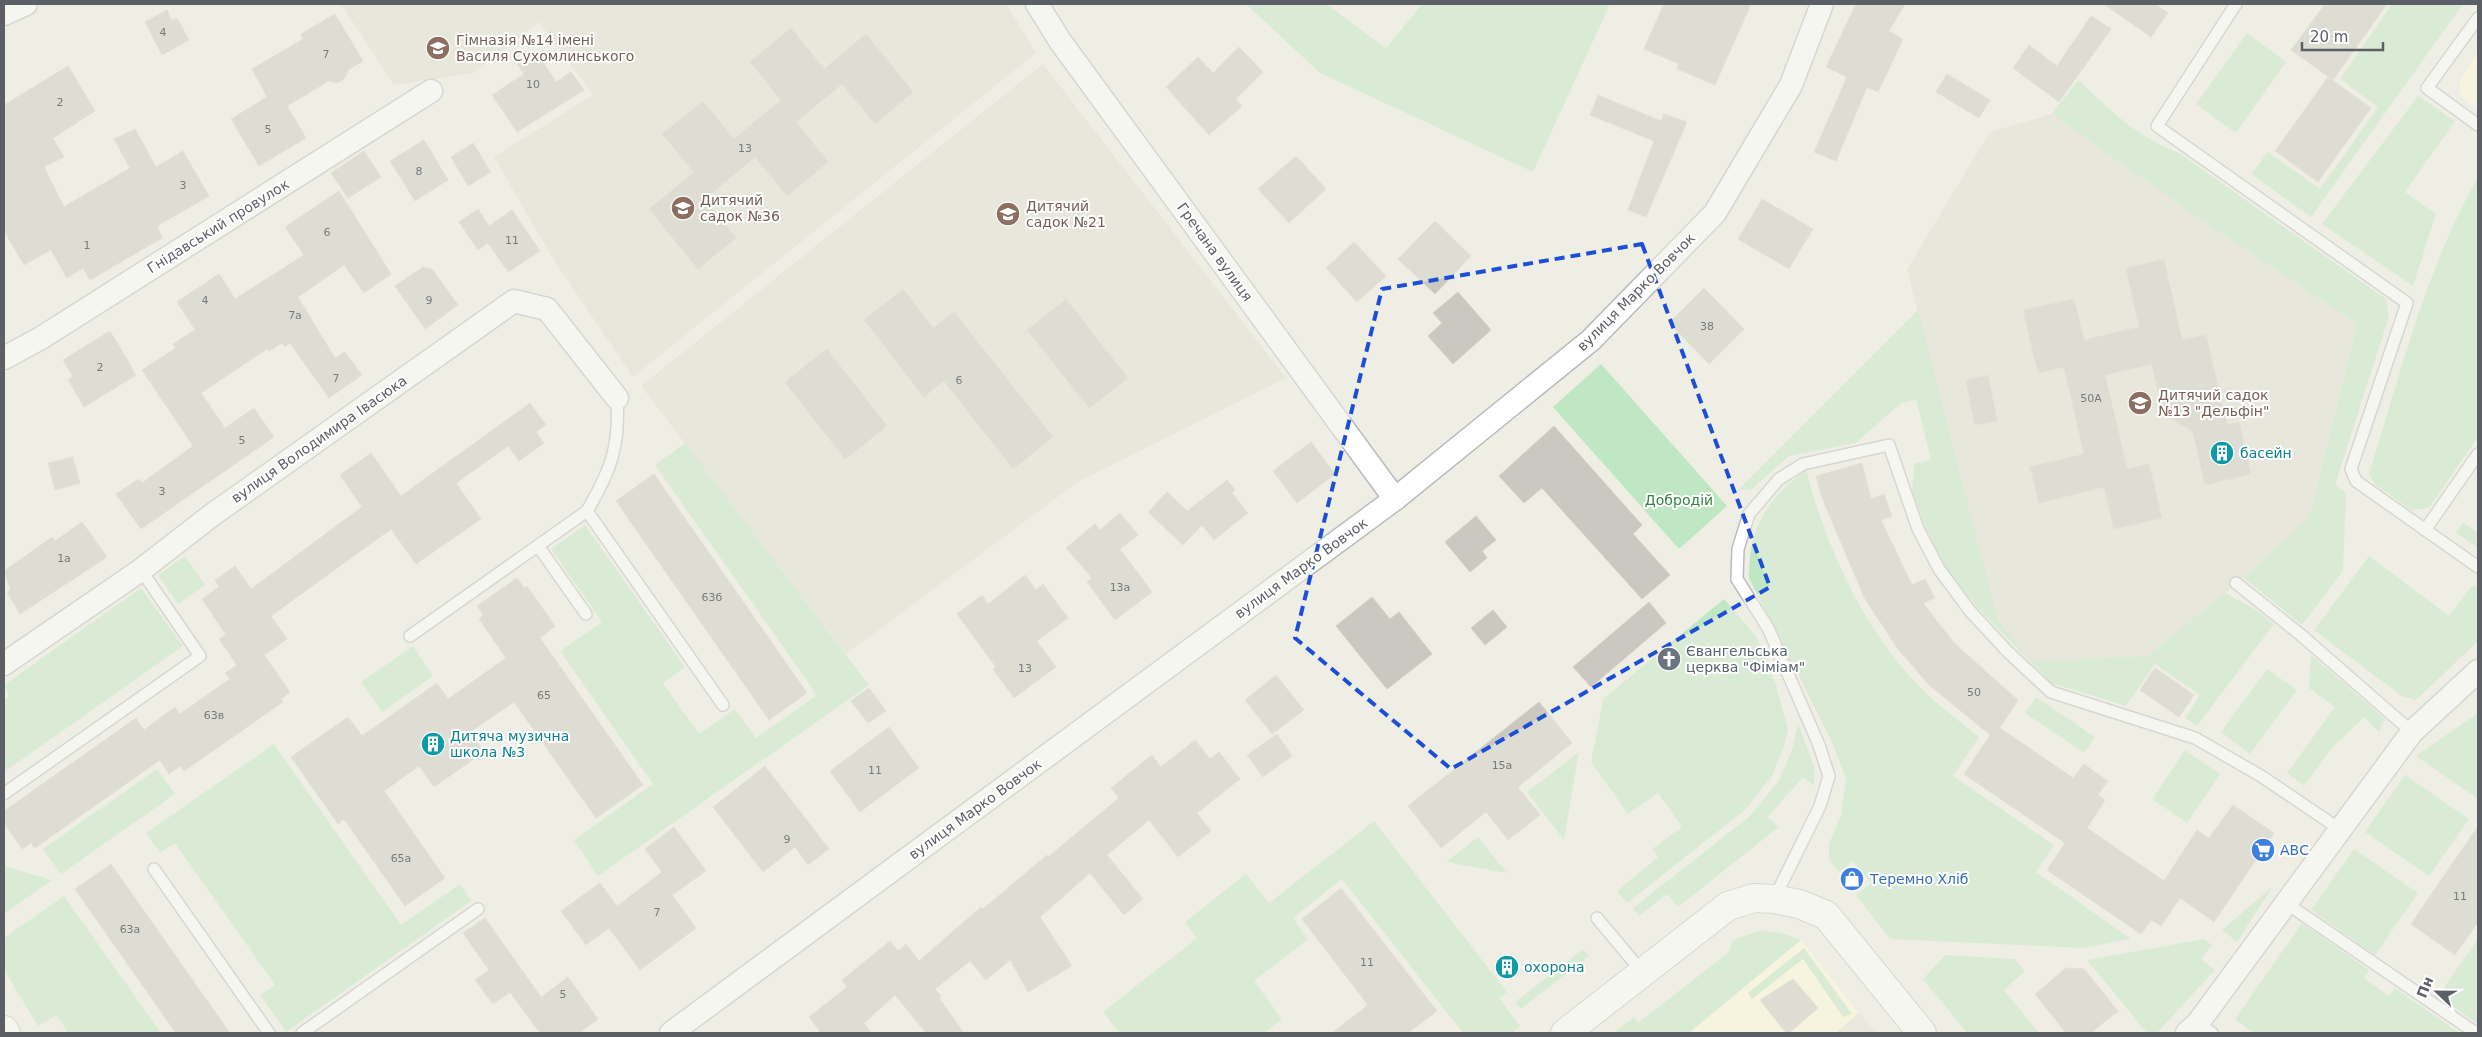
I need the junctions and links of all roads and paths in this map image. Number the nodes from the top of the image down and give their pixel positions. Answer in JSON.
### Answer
{"nodes":[{"id":1,"x":26,"y":4,"type":"edge"},
{"id":2,"x":1037,"y":4,"type":"edge"},
{"id":3,"x":1822,"y":4,"type":"edge"},
{"id":4,"x":2236,"y":4,"type":"edge"},
{"id":5,"x":4,"y":14,"type":"edge"},
{"id":6,"x":2478,"y":18,"type":"edge"},
{"id":7,"x":431,"y":90,"type":"dead end"},
{"id":8,"x":2478,"y":125,"type":"edge"},
{"id":9,"x":4,"y":358,"type":"edge"},
{"id":10,"x":617,"y":398,"type":"joint"},
{"id":11,"x":2478,"y":454,"type":"edge"},
{"id":12,"x":1395,"y":499,"type":"junction"},
{"id":13,"x":587,"y":511,"type":"junction"},
{"id":14,"x":2425,"y":530,"type":"junction"},
{"id":15,"x":538,"y":546,"type":"junction"},
{"id":16,"x":2478,"y":567,"type":"edge"},
{"id":17,"x":141,"y":570,"type":"junction"},
{"id":18,"x":2236,"y":584,"type":"dead end"},
{"id":19,"x":586,"y":614,"type":"dead end"},
{"id":20,"x":410,"y":636,"type":"dead end"},
{"id":21,"x":4,"y":664,"type":"edge"},
{"id":22,"x":2478,"y":671,"type":"edge"},
{"id":23,"x":723,"y":705,"type":"dead end"},
{"id":24,"x":2412,"y":732,"type":"junction"},
{"id":25,"x":4,"y":792,"type":"edge"},
{"id":26,"x":2341,"y":830,"type":"junction"},
{"id":27,"x":154,"y":869,"type":"dead end"},
{"id":28,"x":1774,"y":899,"type":"junction"},
{"id":29,"x":2286,"y":903,"type":"junction"},
{"id":30,"x":478,"y":909,"type":"dead end"},
{"id":31,"x":1597,"y":918,"type":"dead end"},
{"id":32,"x":1642,"y":972,"type":"junction"},
{"id":33,"x":4,"y":1030,"type":"edge"},
{"id":34,"x":2199,"y":1030,"type":"edge"},
{"id":35,"x":6,"y":1033,"type":"edge"},
{"id":36,"x":269,"y":1033,"type":"edge"},
{"id":37,"x":302,"y":1033,"type":"edge"},
{"id":38,"x":671,"y":1033,"type":"edge"},
{"id":39,"x":1565,"y":1033,"type":"edge"},
{"id":40,"x":1922,"y":1033,"type":"edge"},
{"id":41,"x":2476,"y":1033,"type":"edge"}],
"edges":[{"from":1,"to":5,"type":"street"},
{"from":2,"to":12,"type":"street","name":"Гречана вулиця"},
{"from":3,"to":12,"type":"street","name":"вулиця Марко Вовчок"},
{"from":4,"to":14,"type":"lane"},
{"from":6,"to":8,"type":"lane"},
{"from":7,"to":9,"type":"street","name":"Гнідавський провулок"},
{"from":10,"to":13,"type":"lane"},
{"from":10,"to":17,"type":"street","name":"вулиця Володимира Івасюка"},
{"from":11,"to":14,"type":"lane"},
{"from":12,"to":38,"type":"street","name":"вулиця Марко Вовчок"},
{"from":13,"to":15,"type":"lane"},
{"from":13,"to":23,"type":"lane"},
{"from":14,"to":16,"type":"lane"},
{"from":15,"to":19,"type":"lane"},
{"from":15,"to":20,"type":"lane"},
{"from":17,"to":21,"type":"street","name":"вулиця Володимира Івасюка"},
{"from":17,"to":25,"type":"lane"},
{"from":18,"to":24,"type":"lane"},
{"from":22,"to":24,"type":"street"},
{"from":24,"to":26,"type":"street"},
{"from":26,"to":28,"type":"lane"},
{"from":26,"to":29,"type":"street"},
{"from":27,"to":36,"type":"lane"},
{"from":28,"to":32,"type":"main road"},
{"from":28,"to":40,"type":"main road"},
{"from":29,"to":34,"type":"street"},
{"from":29,"to":41,"type":"lane"},
{"from":30,"to":37,"type":"lane"},
{"from":31,"to":32,"type":"lane"},
{"from":32,"to":39,"type":"main road"},
{"from":33,"to":35,"type":"main road"}]}
